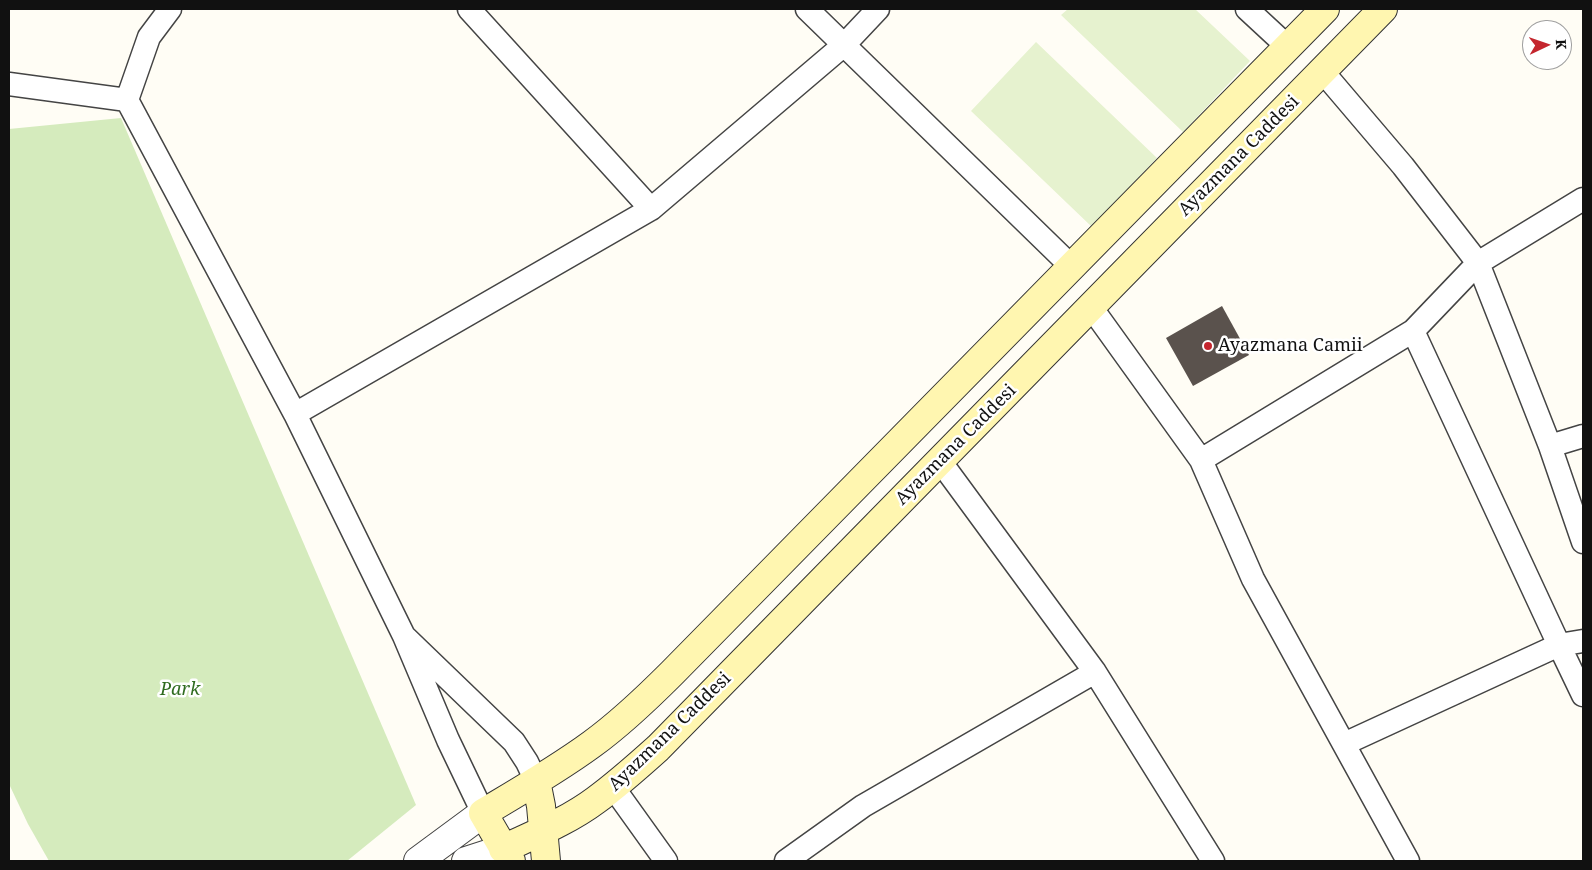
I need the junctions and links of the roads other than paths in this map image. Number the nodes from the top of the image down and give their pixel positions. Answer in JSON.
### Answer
{"nodes":[{"id":1,"x":170,"y":9,"type":"edge"},
{"id":2,"x":469,"y":9,"type":"edge"},
{"id":3,"x":807,"y":9,"type":"edge"},
{"id":4,"x":878,"y":9,"type":"edge"},
{"id":5,"x":1246,"y":9,"type":"edge"},
{"id":6,"x":1325,"y":9,"type":"edge"},
{"id":7,"x":1383,"y":9,"type":"edge"},
{"id":8,"x":845,"y":44,"type":"junction"},
{"id":9,"x":1288,"y":47,"type":"junction"},
{"id":10,"x":1323,"y":72,"type":"junction"},
{"id":11,"x":9,"y":84,"type":"edge"},
{"id":12,"x":127,"y":100,"type":"junction"},
{"id":13,"x":1583,"y":199,"type":"edge"},
{"id":14,"x":651,"y":209,"type":"junction"},
{"id":15,"x":1478,"y":263,"type":"junction"},
{"id":16,"x":1072,"y":267,"type":"junction"},
{"id":17,"x":1091,"y":306,"type":"junction"},
{"id":18,"x":1020,"y":320,"type":"junction"},
{"id":19,"x":1413,"y":331,"type":"junction"},
{"id":20,"x":1051,"y":348,"type":"junction"},
{"id":21,"x":295,"y":414,"type":"junction"},
{"id":22,"x":1583,"y":436,"type":"edge"},
{"id":23,"x":1550,"y":446,"type":"junction"},
{"id":24,"x":1201,"y":460,"type":"junction"},
{"id":25,"x":940,"y":461,"type":"junction"},
{"id":26,"x":1583,"y":542,"type":"edge"},
{"id":27,"x":404,"y":636,"type":"junction"},
{"id":28,"x":1583,"y":641,"type":"edge"},
{"id":29,"x":1559,"y":645,"type":"junction"},
{"id":30,"x":1094,"y":672,"type":"junction"},
{"id":31,"x":1583,"y":694,"type":"edge"},
{"id":32,"x":1344,"y":744,"type":"junction"},
{"id":33,"x":536,"y":781,"type":"junction"},
{"id":34,"x":613,"y":787,"type":"junction"},
{"id":35,"x":483,"y":813,"type":"junction"},
{"id":36,"x":542,"y":831,"type":"junction"},
{"id":37,"x":507,"y":855,"type":"edge"},
{"id":38,"x":418,"y":861,"type":"edge"},
{"id":39,"x":466,"y":861,"type":"edge"},
{"id":40,"x":546,"y":861,"type":"edge"},
{"id":41,"x":666,"y":861,"type":"edge"},
{"id":42,"x":786,"y":861,"type":"edge"},
{"id":43,"x":1213,"y":861,"type":"edge"},
{"id":44,"x":1408,"y":861,"type":"edge"}],
"edges":[{"from":1,"to":12,"type":"street"},
{"from":2,"to":14,"type":"street"},
{"from":3,"to":8,"type":"street"},
{"from":4,"to":8,"type":"street"},
{"from":5,"to":9,"type":"street"},
{"from":6,"to":9,"type":"main road"},
{"from":7,"to":10,"type":"main road","name":"Ayazmana Caddesi"},
{"from":8,"to":14,"type":"street"},
{"from":8,"to":16,"type":"street"},
{"from":9,"to":16,"type":"main road"},
{"from":10,"to":15,"type":"street"},
{"from":10,"to":17,"type":"main road","name":"Ayazmana Caddesi"},
{"from":11,"to":12,"type":"street"},
{"from":12,"to":21,"type":"street"},
{"from":13,"to":15,"type":"street"},
{"from":14,"to":21,"type":"street"},
{"from":15,"to":19,"type":"street"},
{"from":15,"to":23,"type":"street"},
{"from":16,"to":18,"type":"main road"},
{"from":17,"to":20,"type":"main road","name":"Ayazmana Caddesi"},
{"from":17,"to":24,"type":"street"},
{"from":18,"to":20,"type":"main road"},
{"from":18,"to":33,"type":"main road"},
{"from":19,"to":24,"type":"street"},
{"from":19,"to":29,"type":"street"},
{"from":20,"to":25,"type":"main road","name":"Ayazmana Caddesi"},
{"from":21,"to":27,"type":"street"},
{"from":22,"to":23,"type":"street"},
{"from":23,"to":26,"type":"street"},
{"from":24,"to":32,"type":"street"},
{"from":25,"to":30,"type":"street"},
{"from":25,"to":34,"type":"main road","name":"Ayazmana Caddesi"},
{"from":27,"to":33,"type":"street"},
{"from":27,"to":35,"type":"street"},
{"from":28,"to":29,"type":"street"},
{"from":29,"to":31,"type":"street"},
{"from":29,"to":32,"type":"street"},
{"from":30,"to":42,"type":"street"},
{"from":30,"to":43,"type":"street"},
{"from":32,"to":44,"type":"street"},
{"from":33,"to":35,"type":"main road"},
{"from":33,"to":36,"type":"main road"},
{"from":34,"to":36,"type":"main road","name":"Ayazmana Caddesi"},
{"from":34,"to":41,"type":"street"},
{"from":35,"to":37,"type":"main road"},
{"from":35,"to":38,"type":"street"},
{"from":36,"to":37,"type":"main road","name":"Ayazmana Caddesi"},
{"from":36,"to":40,"type":"main road"},
{"from":37,"to":39,"type":"street"}]}
